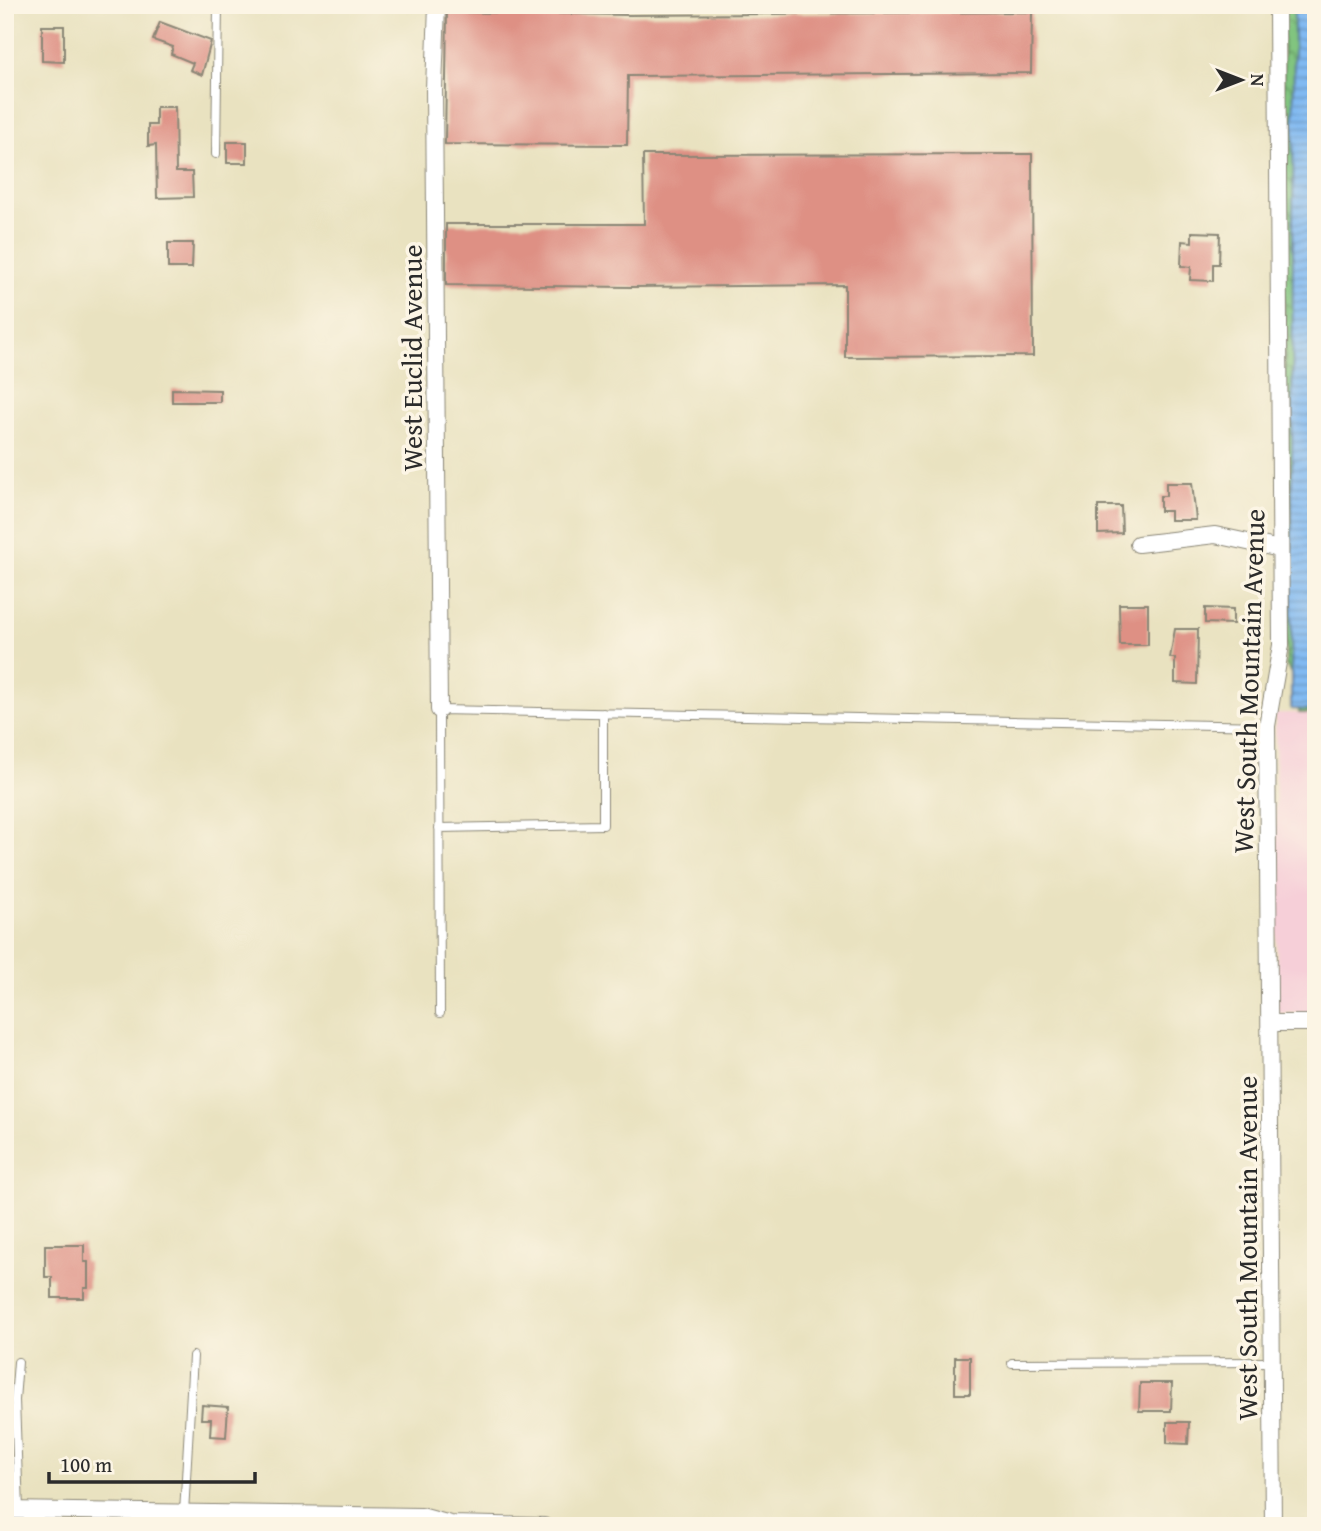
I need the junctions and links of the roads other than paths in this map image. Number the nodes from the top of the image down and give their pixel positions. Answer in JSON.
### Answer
{"nodes":[{"id":1,"x":74,"y":5,"type":"edge"},
{"id":2,"x":101,"y":5,"type":"edge"},
{"id":3,"x":218,"y":5,"type":"edge"},
{"id":4,"x":437,"y":5,"type":"edge"},
{"id":5,"x":1277,"y":5,"type":"edge"},
{"id":6,"x":216,"y":154,"type":"dead end"},
{"id":7,"x":1138,"y":544,"type":"dead end"},
{"id":8,"x":1280,"y":549,"type":"junction"},
{"id":9,"x":439,"y":710,"type":"junction"},
{"id":10,"x":603,"y":713,"type":"junction"},
{"id":11,"x":1267,"y":726,"type":"junction"},
{"id":12,"x":439,"y":828,"type":"junction"},
{"id":13,"x":440,"y":1013,"type":"dead end"},
{"id":14,"x":1271,"y":1023,"type":"junction"},
{"id":15,"x":1316,"y":1023,"type":"edge"},
{"id":16,"x":193,"y":1356,"type":"dead end"},
{"id":17,"x":18,"y":1362,"type":"dead end"},
{"id":18,"x":1273,"y":1362,"type":"junction"},
{"id":19,"x":1012,"y":1363,"type":"dead end"},
{"id":20,"x":12,"y":1510,"type":"edge"},
{"id":21,"x":184,"y":1513,"type":"junction"},
{"id":22,"x":544,"y":1526,"type":"edge"},
{"id":23,"x":1273,"y":1526,"type":"edge"}],
"edges":[{"from":1,"to":2,"type":"lane"},
{"from":3,"to":6,"type":"lane"},
{"from":4,"to":9,"type":"street","name":"West Euclid Avenue"},
{"from":5,"to":8,"type":"street","name":"West South Mountain Avenue"},
{"from":7,"to":8,"type":"street"},
{"from":8,"to":11,"type":"street","name":"West South Mountain Avenue"},
{"from":9,"to":10,"type":"lane"},
{"from":9,"to":12,"type":"lane"},
{"from":10,"to":11,"type":"lane"},
{"from":10,"to":12,"type":"lane"},
{"from":11,"to":14,"type":"street","name":"West South Mountain Avenue"},
{"from":12,"to":13,"type":"lane"},
{"from":14,"to":15,"type":"street"},
{"from":14,"to":18,"type":"street","name":"West South Mountain Avenue"},
{"from":16,"to":21,"type":"lane"},
{"from":17,"to":20,"type":"lane"},
{"from":18,"to":19,"type":"lane"},
{"from":18,"to":23,"type":"street","name":"West South Mountain Avenue"},
{"from":20,"to":21,"type":"street"},
{"from":21,"to":22,"type":"street"}]}
